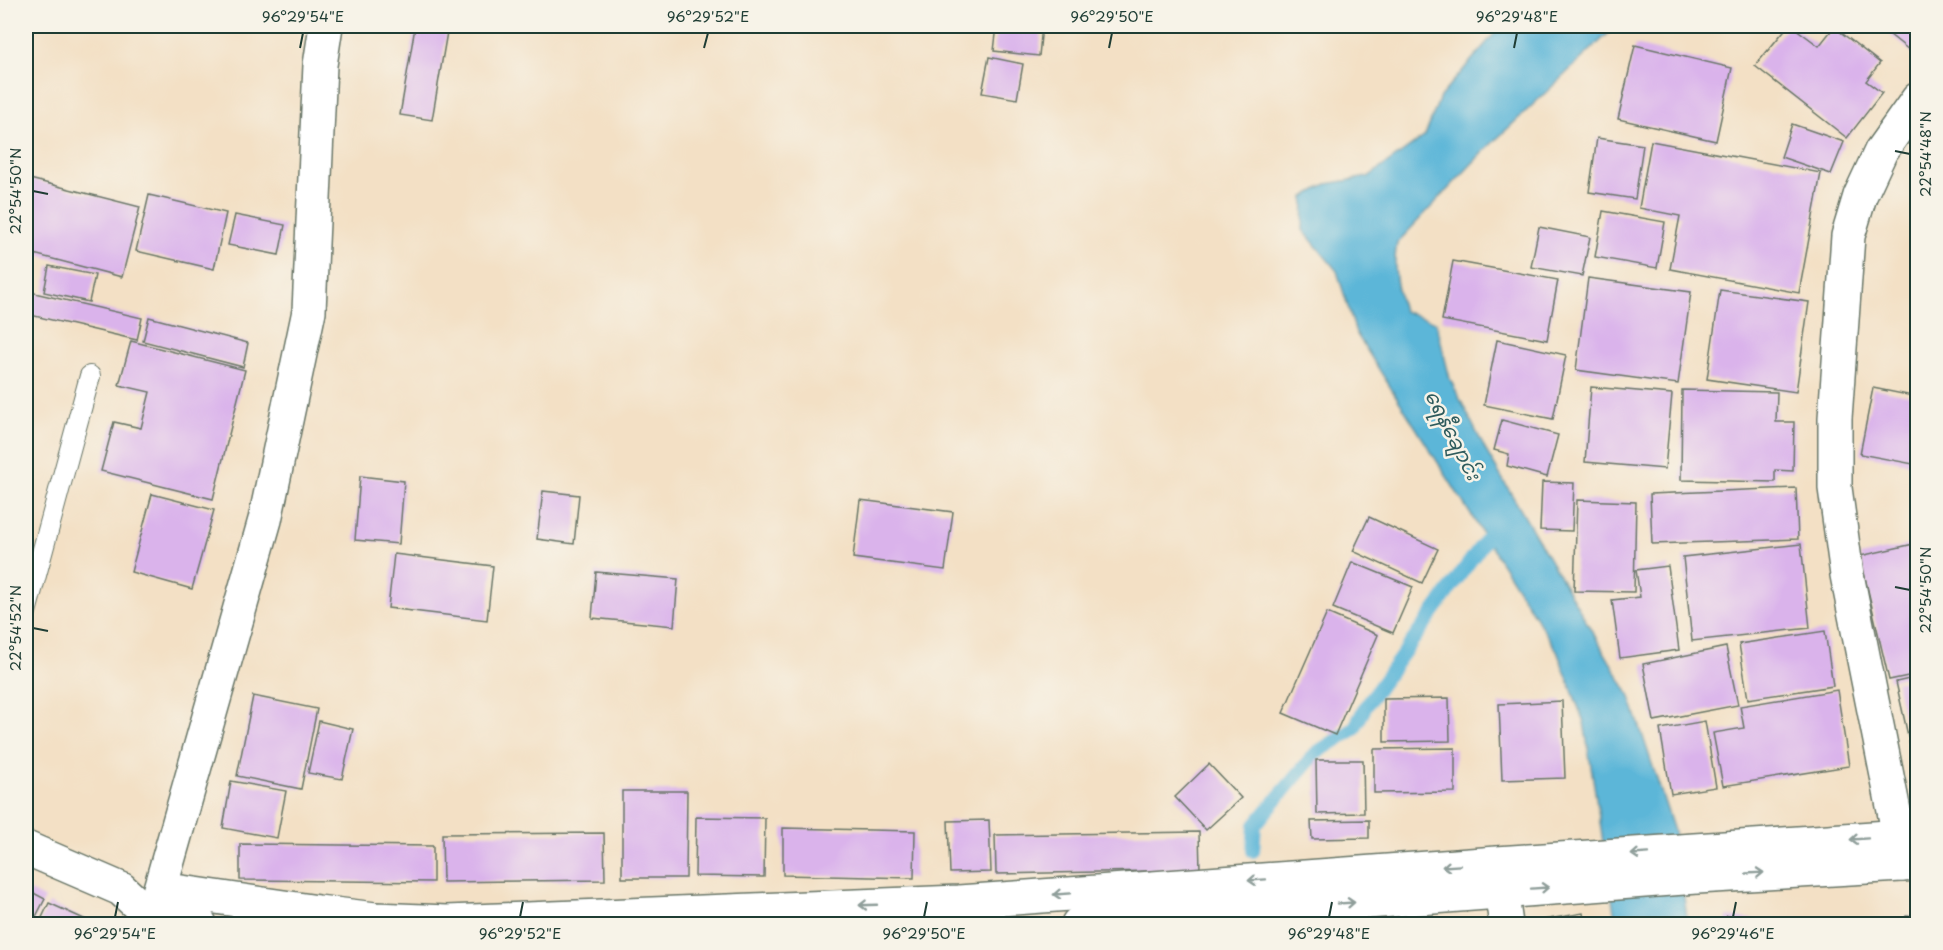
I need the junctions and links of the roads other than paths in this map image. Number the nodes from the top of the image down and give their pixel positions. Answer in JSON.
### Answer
{"nodes":[{"id":1,"x":326,"y":26,"type":"edge"},
{"id":2,"x":1917,"y":99,"type":"edge"},
{"id":3,"x":90,"y":376,"type":"dead end"},
{"id":4,"x":26,"y":612,"type":"edge"},
{"id":5,"x":1903,"y":788,"type":"edge"},
{"id":6,"x":26,"y":849,"type":"edge"},
{"id":7,"x":1909,"y":850,"type":"edge"},
{"id":8,"x":1499,"y":877,"type":"junction"},
{"id":9,"x":154,"y":910,"type":"edge"},
{"id":10,"x":200,"y":924,"type":"edge"},
{"id":11,"x":1078,"y":924,"type":"edge"},
{"id":12,"x":1506,"y":924,"type":"edge"}],
"edges":[{"from":1,"to":9,"type":"street"},
{"from":2,"to":5,"type":"street"},
{"from":3,"to":4,"type":"lane"},
{"from":5,"to":7,"type":"street"},
{"from":6,"to":9,"type":"street"},
{"from":7,"to":8,"type":"street"},
{"from":8,"to":9,"type":"street","one_way":true},
{"from":11,"to":8,"type":"street","one_way":true},
{"from":8,"to":12,"type":"street"},
{"from":9,"to":10,"type":"street"}]}
